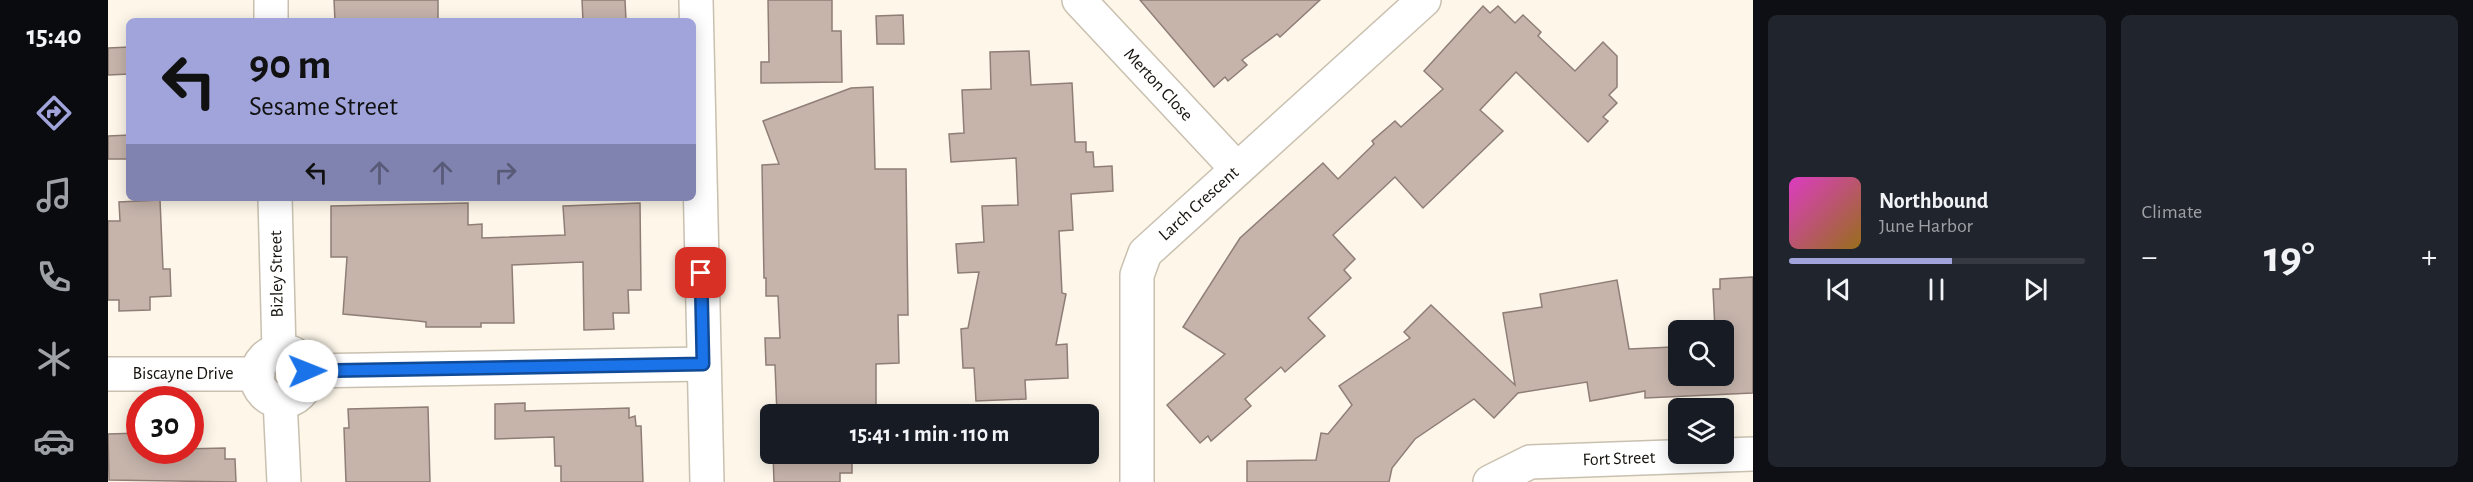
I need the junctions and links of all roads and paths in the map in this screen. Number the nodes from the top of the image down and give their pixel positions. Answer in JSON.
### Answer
{"nodes":[{"id":1,"x":271,"y":0,"type":"edge"},
{"id":2,"x":696,"y":0,"type":"edge"},
{"id":3,"x":1079,"y":0,"type":"edge"},
{"id":4,"x":1424,"y":0,"type":"edge"},
{"id":5,"x":271,"y":18,"type":"edge"},
{"id":6,"x":1237,"y":169,"type":"junction"},
{"id":7,"x":276,"y":201,"type":"edge"},
{"id":8,"x":268,"y":362,"type":"junction"},
{"id":9,"x":703,"y":364,"type":"junction"},
{"id":10,"x":307,"y":371,"type":"junction"},
{"id":11,"x":108,"y":374,"type":"edge"},
{"id":12,"x":280,"y":400,"type":"junction"},
{"id":13,"x":1753,"y":454,"type":"edge"},
{"id":14,"x":284,"y":482,"type":"edge"},
{"id":15,"x":707,"y":482,"type":"edge"},
{"id":16,"x":1137,"y":482,"type":"edge"},
{"id":17,"x":1490,"y":482,"type":"edge"}],
"edges":[{"from":1,"to":5,"type":"street"},
{"from":2,"to":9,"type":"street"},
{"from":3,"to":6,"type":"street","name":"Merton Close"},
{"from":4,"to":6,"type":"street","name":"Larch Crescent"},
{"from":6,"to":16,"type":"street","name":"Larch Crescent"},
{"from":7,"to":8,"type":"street","name":"Bizley Street"},
{"from":8,"to":10,"type":"street"},
{"from":8,"to":11,"type":"street","name":"Biscayne Drive"},
{"from":8,"to":12,"type":"street"},
{"from":9,"to":10,"type":"street"},
{"from":9,"to":15,"type":"street"},
{"from":10,"to":12,"type":"street"},
{"from":12,"to":14,"type":"street"},
{"from":13,"to":17,"type":"street","name":"Fort Street"}]}
